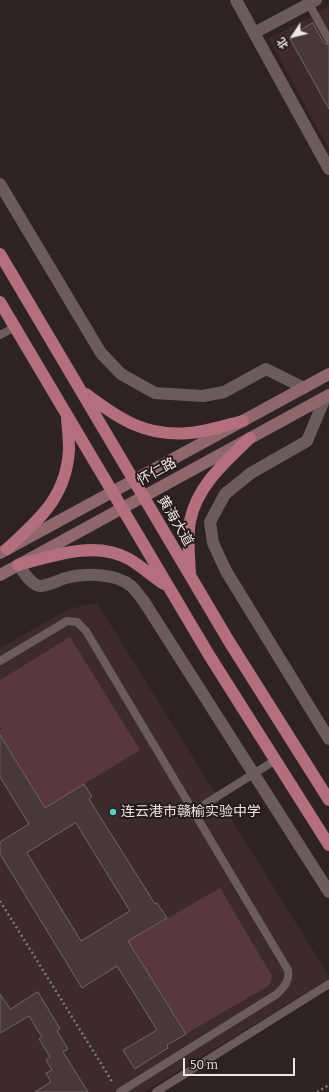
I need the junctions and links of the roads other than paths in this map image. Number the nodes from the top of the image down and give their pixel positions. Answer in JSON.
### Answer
{"nodes":[{"id":1,"x":236,"y":0,"type":"edge"},
{"id":2,"x":313,"y":2,"type":"edge"},
{"id":3,"x":254,"y":34,"type":"junction"},
{"id":4,"x":329,"y":40,"type":"edge"},
{"id":5,"x":329,"y":169,"type":"edge"},
{"id":6,"x":0,"y":184,"type":"edge"},
{"id":7,"x":0,"y":254,"type":"edge"},
{"id":8,"x":0,"y":302,"type":"edge"},
{"id":9,"x":15,"y":327,"type":"junction"},
{"id":10,"x":0,"y":336,"type":"edge"},
{"id":11,"x":329,"y":374,"type":"edge"},
{"id":12,"x":304,"y":388,"type":"junction"},
{"id":13,"x":81,"y":391,"type":"junction"},
{"id":14,"x":327,"y":396,"type":"edge"},
{"id":15,"x":67,"y":416,"type":"junction"},
{"id":16,"x":243,"y":421,"type":"junction"},
{"id":17,"x":250,"y":438,"type":"junction"},
{"id":18,"x":134,"y":480,"type":"junction"},
{"id":19,"x":112,"y":492,"type":"junction"},
{"id":20,"x":144,"y":497,"type":"junction"},
{"id":21,"x":122,"y":508,"type":"junction"},
{"id":22,"x":3,"y":551,"type":"edge"},
{"id":23,"x":18,"y":565,"type":"junction"},
{"id":24,"x":0,"y":575,"type":"edge"},
{"id":25,"x":190,"y":575,"type":"junction"},
{"id":26,"x":167,"y":586,"type":"junction"},
{"id":27,"x":0,"y":661,"type":"edge"},
{"id":28,"x":329,"y":739,"type":"edge"},
{"id":29,"x":274,"y":761,"type":"junction"},
{"id":30,"x":254,"y":774,"type":"junction"},
{"id":31,"x":329,"y":800,"type":"edge"},
{"id":32,"x":194,"y":811,"type":"junction"},
{"id":33,"x":329,"y":845,"type":"edge"},
{"id":34,"x":329,"y":892,"type":"edge"},
{"id":35,"x":329,"y":984,"type":"edge"},
{"id":36,"x":117,"y":1089,"type":"edge"},
{"id":37,"x":156,"y":1092,"type":"edge"}],
"edges":[{"from":1,"to":3,"type":"street"},
{"from":2,"to":3,"type":"street"},
{"from":2,"to":4,"type":"lane"},
{"from":3,"to":5,"type":"street"},
{"from":6,"to":12,"type":"street"},
{"from":7,"to":13,"type":"main road","name":"黄海大道"},
{"from":8,"to":9,"type":"main road"},
{"from":9,"to":10,"type":"lane"},
{"from":9,"to":15,"type":"main road"},
{"from":11,"to":12,"type":"main road","name":"怀仁路"},
{"from":12,"to":16,"type":"main road","name":"怀仁路"},
{"from":13,"to":16,"type":"main road"},
{"from":13,"to":18,"type":"main road","name":"黄海大道"},
{"from":14,"to":17,"type":"main road","name":"怀仁路"},
{"from":14,"to":28,"type":"street"},
{"from":15,"to":19,"type":"main road"},
{"from":15,"to":22,"type":"main road"},
{"from":16,"to":18,"type":"main road","name":"怀仁路"},
{"from":17,"to":20,"type":"main road","name":"怀仁路"},
{"from":17,"to":25,"type":"main road"},
{"from":18,"to":19,"type":"main road","name":"怀仁路"},
{"from":18,"to":20,"type":"main road","name":"黄海大道"},
{"from":19,"to":21,"type":"main road"},
{"from":19,"to":22,"type":"main road","name":"怀仁路"},
{"from":20,"to":21,"type":"main road","name":"怀仁路"},
{"from":20,"to":25,"type":"main road","name":"黄海大道"},
{"from":21,"to":23,"type":"main road","name":"怀仁路"},
{"from":21,"to":26,"type":"main road"},
{"from":23,"to":24,"type":"main road","name":"怀仁路"},
{"from":23,"to":26,"type":"main road"},
{"from":23,"to":30,"type":"street"},
{"from":25,"to":31,"type":"main road","name":"黄海大道"},
{"from":26,"to":29,"type":"main road"},
{"from":27,"to":32,"type":"lane"},
{"from":29,"to":30,"type":"lane"},
{"from":29,"to":33,"type":"main road"},
{"from":30,"to":32,"type":"lane"},
{"from":30,"to":34,"type":"street"},
{"from":32,"to":36,"type":"lane"},
{"from":35,"to":37,"type":"lane"}]}
